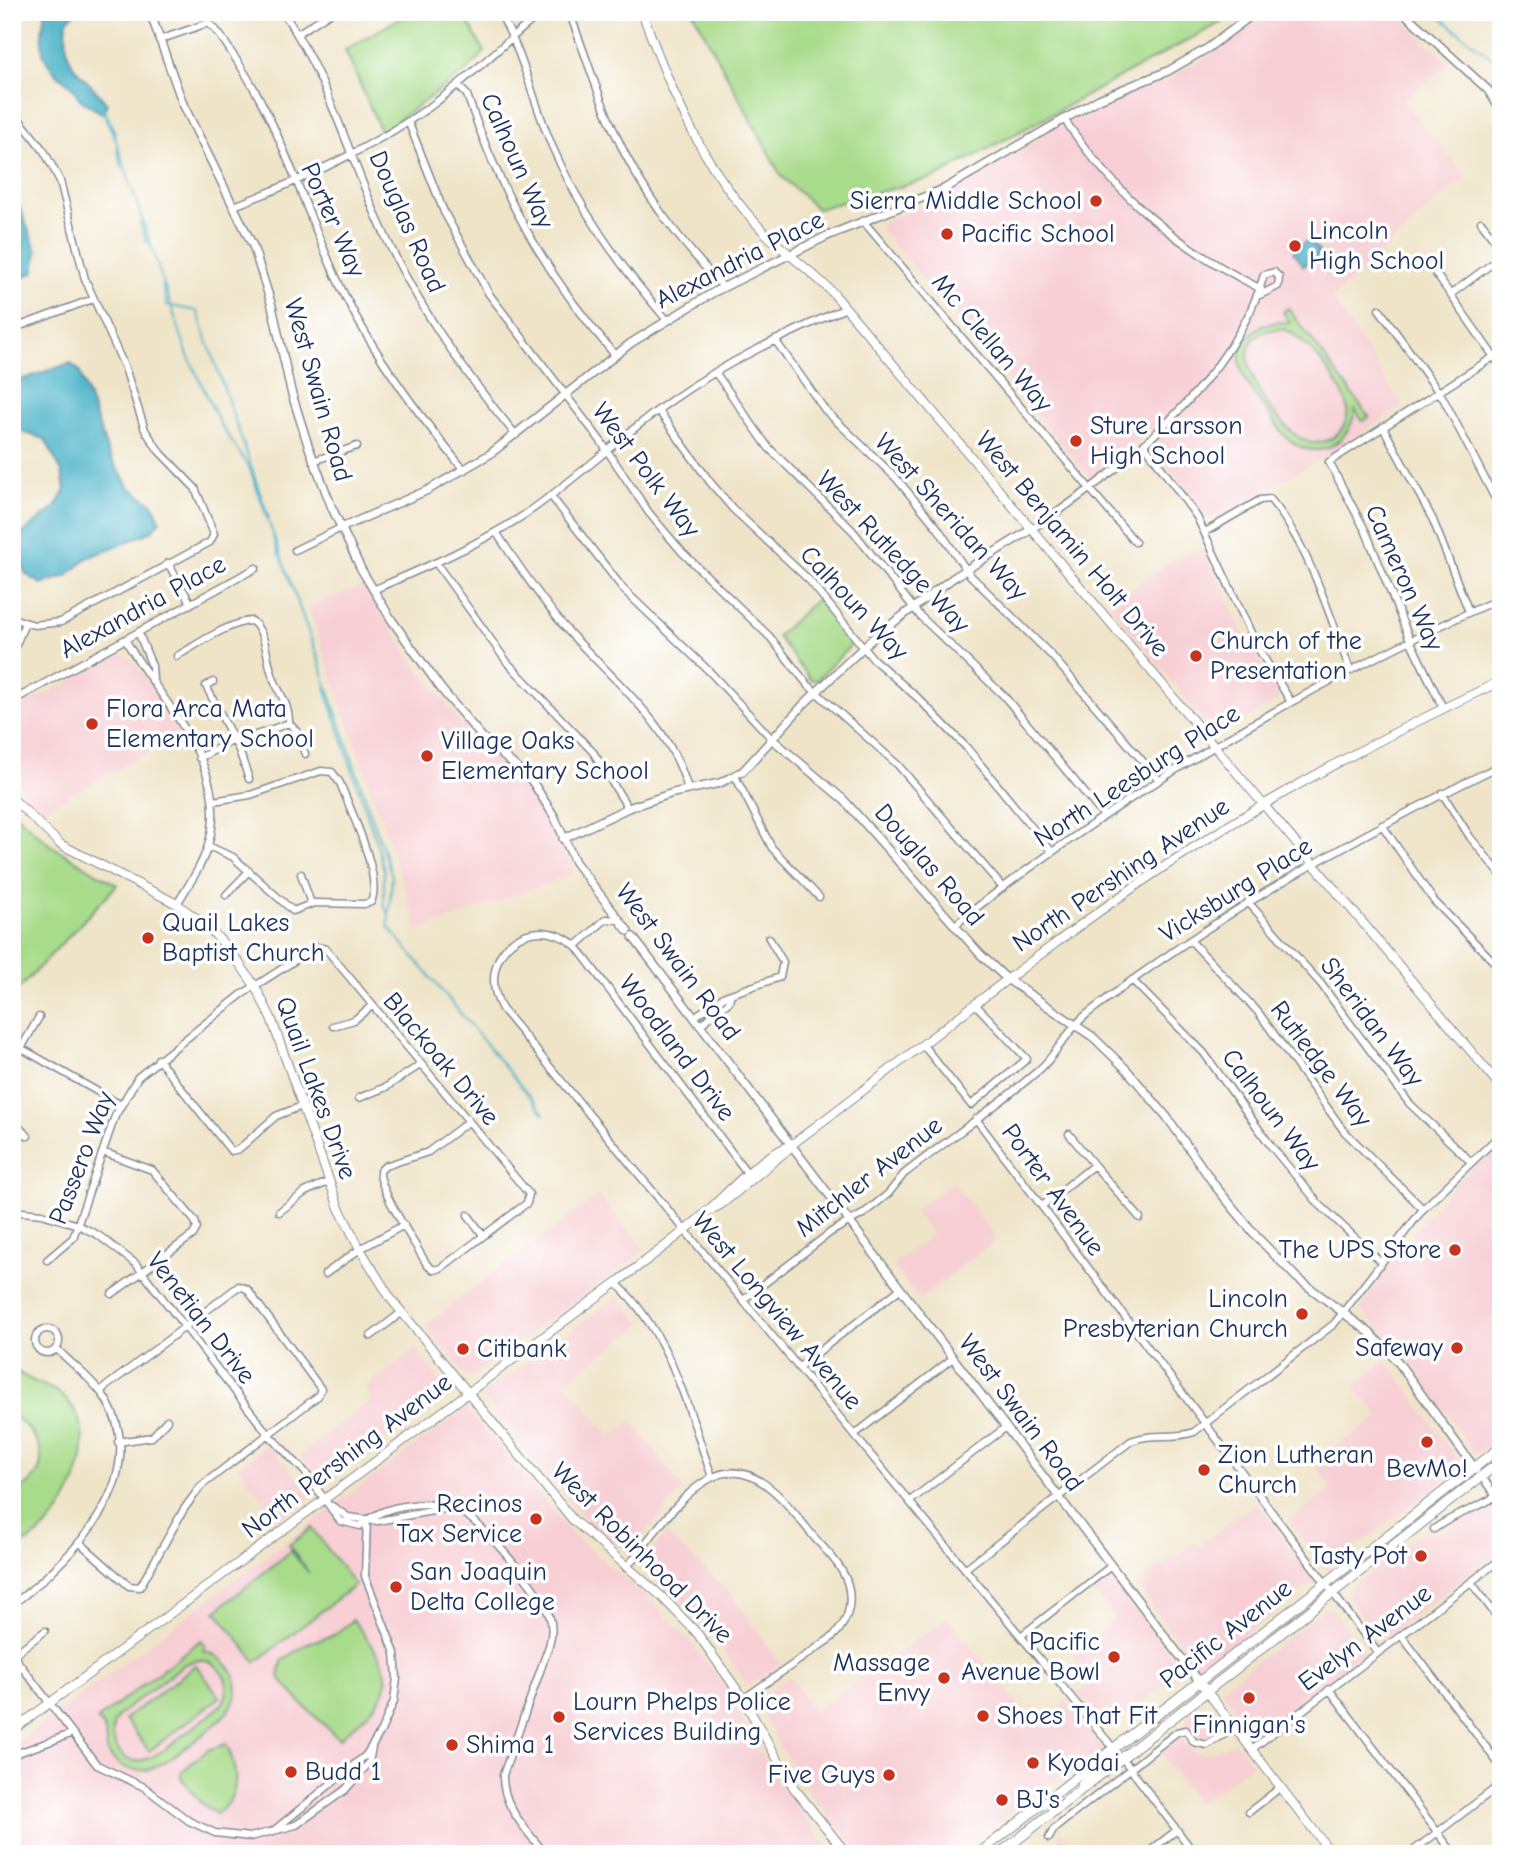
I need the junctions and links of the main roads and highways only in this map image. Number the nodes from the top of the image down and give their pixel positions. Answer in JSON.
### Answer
{"nodes":[{"id":1,"x":642,"y":12,"type":"edge"},
{"id":2,"x":1501,"y":681,"type":"edge"},
{"id":3,"x":12,"y":798,"type":"edge"},
{"id":4,"x":1264,"y":804,"type":"junction"},
{"id":5,"x":1501,"y":1087,"type":"edge"},
{"id":6,"x":792,"y":1145,"type":"junction"},
{"id":7,"x":705,"y":1213,"type":"junction"},
{"id":8,"x":467,"y":1394,"type":"junction"},
{"id":9,"x":1501,"y":1447,"type":"edge"},
{"id":10,"x":1501,"y":1461,"type":"edge"},
{"id":11,"x":1199,"y":1681,"type":"junction"},
{"id":12,"x":1207,"y":1691,"type":"junction"},
{"id":13,"x":1144,"y":1725,"type":"junction"},
{"id":14,"x":12,"y":1731,"type":"edge"},
{"id":15,"x":1114,"y":1749,"type":"junction"},
{"id":16,"x":1123,"y":1759,"type":"junction"},
{"id":17,"x":1078,"y":1793,"type":"junction"},
{"id":18,"x":1036,"y":1810,"type":"junction"},
{"id":19,"x":1330,"y":1850,"type":"edge"},
{"id":20,"x":1002,"y":1851,"type":"edge"},
{"id":21,"x":847,"y":1854,"type":"edge"},
{"id":22,"x":978,"y":1854,"type":"edge"}],
"edges":[{"from":1,"to":4,"type":"main road","name":"West Benjamin Holt Drive"},
{"from":2,"to":4,"type":"main road","name":"North Pershing Avenue"},
{"from":3,"to":8,"type":"main road","name":"Quail Lakes Drive"},
{"from":4,"to":5,"type":"main road","name":"West Benjamin Holt Drive"},
{"from":4,"to":6,"type":"main road","name":"North Pershing Avenue"},
{"from":6,"to":7,"type":"main road","name":"North Pershing Avenue"},
{"from":6,"to":7,"type":"main road","name":"North Pershing Avenue"},
{"from":7,"to":8,"type":"main road","name":"North Pershing Avenue"},
{"from":8,"to":14,"type":"main road","name":"North Pershing Avenue"},
{"from":8,"to":21,"type":"main road","name":"West Robinhood Drive"},
{"from":9,"to":11,"type":"main road","name":"Pacific Avenue"},
{"from":10,"to":12,"type":"main road"},
{"from":11,"to":12,"type":"main road","name":"West Swain Road"},
{"from":11,"to":13,"type":"main road","name":"Pacific Avenue"},
{"from":12,"to":16,"type":"main road"},
{"from":12,"to":19,"type":"main road","name":"West Swain Road"},
{"from":13,"to":15,"type":"main road","name":"Pacific Avenue"},
{"from":13,"to":16,"type":"main road"},
{"from":15,"to":17,"type":"main road"},
{"from":15,"to":18,"type":"main road","name":"Pacific Avenue"},
{"from":16,"to":17,"type":"main road"},
{"from":17,"to":20,"type":"main road"},
{"from":18,"to":20,"type":"main road"},
{"from":18,"to":22,"type":"main road","name":"Pacific Avenue"}]}
